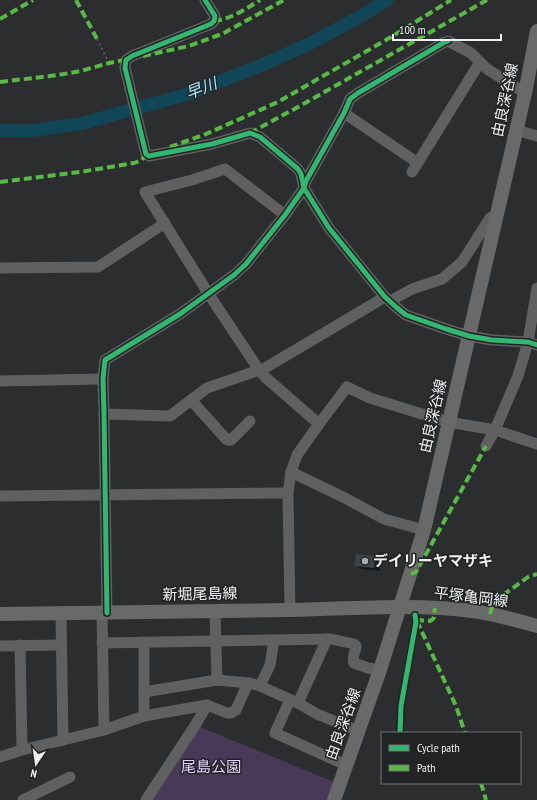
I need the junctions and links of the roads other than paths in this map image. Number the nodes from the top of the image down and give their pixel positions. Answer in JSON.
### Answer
{"nodes":[{"id":1,"x":205,"y":0,"type":"edge"},
{"id":2,"x":537,"y":31,"type":"edge"},
{"id":3,"x":480,"y":62,"type":"junction"},
{"id":4,"x":525,"y":93,"type":"junction"},
{"id":5,"x":344,"y":114,"type":"junction"},
{"id":6,"x":516,"y":130,"type":"junction"},
{"id":7,"x":537,"y":136,"type":"edge"},
{"id":8,"x":304,"y":188,"type":"junction"},
{"id":9,"x":497,"y":214,"type":"junction"},
{"id":10,"x":285,"y":215,"type":"junction"},
{"id":11,"x":165,"y":223,"type":"junction"},
{"id":12,"x":0,"y":268,"type":"edge"},
{"id":13,"x":537,"y":288,"type":"edge"},
{"id":14,"x":208,"y":293,"type":"junction"},
{"id":15,"x":387,"y":299,"type":"junction"},
{"id":16,"x":469,"y":336,"type":"junction"},
{"id":17,"x":532,"y":343,"type":"edge"},
{"id":18,"x":259,"y":370,"type":"junction"},
{"id":19,"x":103,"y":379,"type":"junction"},
{"id":20,"x":0,"y":381,"type":"edge"},
{"id":21,"x":191,"y":400,"type":"junction"},
{"id":22,"x":104,"y":414,"type":"junction"},
{"id":23,"x":250,"y":421,"type":"dead end"},
{"id":24,"x":448,"y":422,"type":"junction"},
{"id":25,"x":319,"y":424,"type":"junction"},
{"id":26,"x":495,"y":430,"type":"junction"},
{"id":27,"x":537,"y":444,"type":"edge"},
{"id":28,"x":486,"y":446,"type":"dead end"},
{"id":29,"x":291,"y":472,"type":"junction"},
{"id":30,"x":288,"y":493,"type":"junction"},
{"id":31,"x":105,"y":495,"type":"junction"},
{"id":32,"x":0,"y":496,"type":"edge"},
{"id":33,"x":424,"y":530,"type":"junction"},
{"id":34,"x":400,"y":608,"type":"junction"},
{"id":35,"x":290,"y":610,"type":"junction"},
{"id":36,"x":214,"y":611,"type":"junction"},
{"id":37,"x":104,"y":613,"type":"junction"},
{"id":38,"x":0,"y":614,"type":"edge"},
{"id":39,"x":61,"y":614,"type":"junction"},
{"id":40,"x":537,"y":626,"type":"edge"},
{"id":41,"x":327,"y":639,"type":"junction"},
{"id":42,"x":274,"y":640,"type":"junction"},
{"id":43,"x":216,"y":641,"type":"junction"},
{"id":44,"x":144,"y":642,"type":"junction"},
{"id":45,"x":102,"y":643,"type":"junction"},
{"id":46,"x":61,"y":645,"type":"junction"},
{"id":47,"x":0,"y":646,"type":"edge"},
{"id":48,"x":20,"y":646,"type":"junction"},
{"id":49,"x":380,"y":670,"type":"junction"},
{"id":50,"x":217,"y":680,"type":"junction"},
{"id":51,"x":248,"y":683,"type":"junction"},
{"id":52,"x":260,"y":686,"type":"junction"},
{"id":53,"x":144,"y":692,"type":"junction"},
{"id":54,"x":294,"y":702,"type":"junction"},
{"id":55,"x":207,"y":704,"type":"junction"},
{"id":56,"x":144,"y":716,"type":"junction"},
{"id":57,"x":104,"y":730,"type":"junction"},
{"id":58,"x":358,"y":731,"type":"junction"},
{"id":59,"x":63,"y":740,"type":"junction"},
{"id":60,"x":22,"y":750,"type":"junction"},
{"id":61,"x":0,"y":757,"type":"edge"},
{"id":62,"x":346,"y":766,"type":"junction"},
{"id":63,"x":70,"y":777,"type":"dead end"},
{"id":64,"x":23,"y":800,"type":"edge"},
{"id":65,"x":146,"y":800,"type":"edge"},
{"id":66,"x":334,"y":800,"type":"edge"}],
"edges":[{"from":1,"to":8,"type":"street"},
{"from":2,"to":4,"type":"main road","name":"由良深谷線"},
{"from":3,"to":4,"type":"street"},
{"from":3,"to":5,"type":"street"},
{"from":3,"to":5,"type":"street"},
{"from":4,"to":6,"type":"main road","name":"由良深谷線"},
{"from":5,"to":8,"type":"street"},
{"from":6,"to":7,"type":"street"},
{"from":6,"to":9,"type":"main road","name":"由良深谷線"},
{"from":8,"to":10,"type":"street"},
{"from":8,"to":15,"type":"street"},
{"from":9,"to":15,"type":"street"},
{"from":9,"to":16,"type":"main road","name":"由良深谷線"},
{"from":10,"to":11,"type":"street"},
{"from":10,"to":14,"type":"street"},
{"from":11,"to":12,"type":"street"},
{"from":11,"to":14,"type":"street"},
{"from":13,"to":17,"type":"street"},
{"from":14,"to":18,"type":"street"},
{"from":14,"to":19,"type":"street"},
{"from":15,"to":16,"type":"street"},
{"from":15,"to":18,"type":"street"},
{"from":16,"to":17,"type":"street"},
{"from":16,"to":24,"type":"main road","name":"由良深谷線"},
{"from":17,"to":26,"type":"street"},
{"from":18,"to":21,"type":"street"},
{"from":18,"to":25,"type":"street"},
{"from":19,"to":20,"type":"street"},
{"from":19,"to":22,"type":"street"},
{"from":21,"to":22,"type":"street"},
{"from":21,"to":23,"type":"street"},
{"from":22,"to":31,"type":"street"},
{"from":24,"to":25,"type":"street"},
{"from":24,"to":26,"type":"street"},
{"from":24,"to":33,"type":"main road","name":"由良深谷線"},
{"from":25,"to":29,"type":"street"},
{"from":26,"to":27,"type":"street"},
{"from":26,"to":28,"type":"street"},
{"from":29,"to":30,"type":"street"},
{"from":29,"to":33,"type":"street"},
{"from":30,"to":31,"type":"street"},
{"from":30,"to":35,"type":"street"},
{"from":31,"to":32,"type":"street"},
{"from":31,"to":37,"type":"street"},
{"from":33,"to":34,"type":"main road","name":"由良深谷線"},
{"from":34,"to":35,"type":"main road","name":"新堀尾島線"},
{"from":34,"to":40,"type":"main road","name":"平塚亀岡線"},
{"from":34,"to":49,"type":"main road","name":"由良深谷線"},
{"from":35,"to":36,"type":"main road","name":"新堀尾島線"},
{"from":36,"to":37,"type":"main road","name":"新堀尾島線"},
{"from":36,"to":43,"type":"street"},
{"from":37,"to":39,"type":"main road","name":"新堀尾島線"},
{"from":37,"to":45,"type":"street"},
{"from":38,"to":39,"type":"main road","name":"新堀尾島線"},
{"from":39,"to":46,"type":"street"},
{"from":41,"to":42,"type":"street"},
{"from":41,"to":49,"type":"street"},
{"from":41,"to":54,"type":"street"},
{"from":42,"to":43,"type":"street"},
{"from":42,"to":52,"type":"street"},
{"from":43,"to":44,"type":"street"},
{"from":43,"to":50,"type":"street"},
{"from":44,"to":45,"type":"street"},
{"from":44,"to":53,"type":"street"},
{"from":45,"to":57,"type":"street"},
{"from":46,"to":48,"type":"street"},
{"from":46,"to":59,"type":"street"},
{"from":47,"to":48,"type":"street"},
{"from":48,"to":60,"type":"street"},
{"from":49,"to":58,"type":"main road","name":"由良深谷線"},
{"from":50,"to":51,"type":"street"},
{"from":50,"to":53,"type":"street"},
{"from":51,"to":52,"type":"street"},
{"from":51,"to":55,"type":"street"},
{"from":52,"to":54,"type":"street"},
{"from":53,"to":56,"type":"street"},
{"from":54,"to":58,"type":"street"},
{"from":54,"to":62,"type":"street"},
{"from":55,"to":56,"type":"street"},
{"from":55,"to":65,"type":"street"},
{"from":56,"to":57,"type":"street"},
{"from":57,"to":59,"type":"street"},
{"from":58,"to":62,"type":"main road","name":"由良深谷線"},
{"from":59,"to":60,"type":"street"},
{"from":60,"to":61,"type":"street"},
{"from":62,"to":66,"type":"main road","name":"由良深谷線"},
{"from":63,"to":64,"type":"street"}]}
